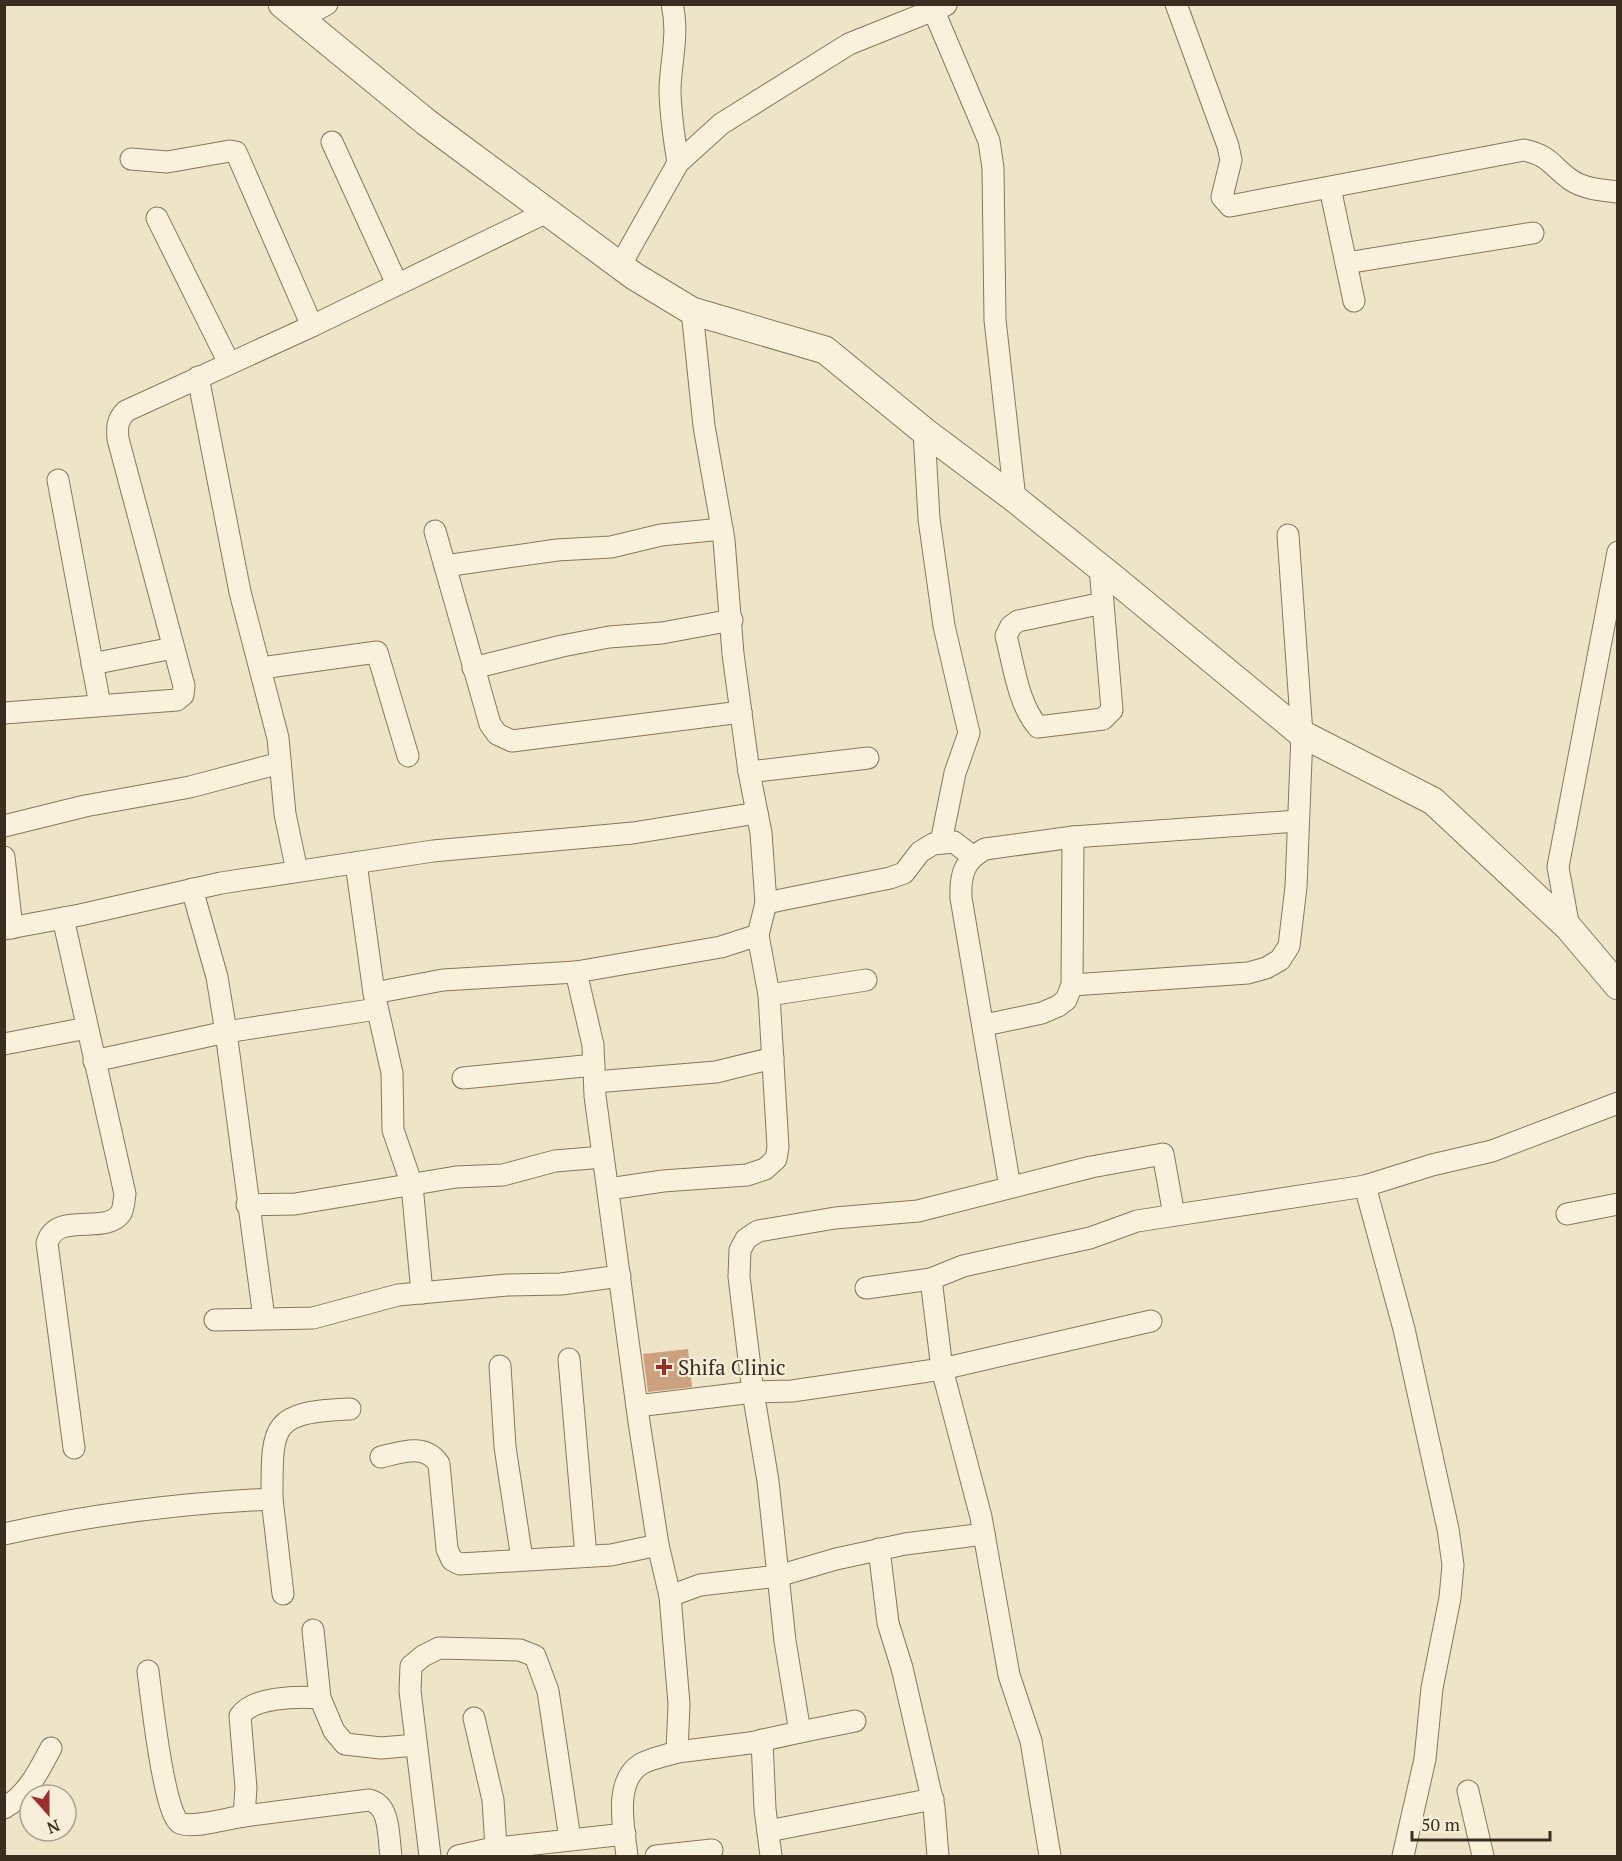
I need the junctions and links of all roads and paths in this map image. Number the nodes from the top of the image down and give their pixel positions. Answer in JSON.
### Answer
{"nodes":[{"id":1,"x":327,"y":4,"type":"edge"},
{"id":2,"x":672,"y":4,"type":"edge"},
{"id":3,"x":1176,"y":4,"type":"edge"},
{"id":4,"x":940,"y":7,"type":"edge"},
{"id":5,"x":291,"y":12,"type":"edge"},
{"id":6,"x":332,"y":142,"type":"dead end"},
{"id":7,"x":131,"y":159,"type":"dead end"},
{"id":8,"x":678,"y":163,"type":"junction"},
{"id":9,"x":1330,"y":188,"type":"junction"},
{"id":10,"x":1617,"y":192,"type":"edge"},
{"id":11,"x":547,"y":212,"type":"junction"},
{"id":12,"x":157,"y":218,"type":"dead end"},
{"id":13,"x":1533,"y":233,"type":"dead end"},
{"id":14,"x":1346,"y":263,"type":"junction"},
{"id":15,"x":621,"y":264,"type":"junction"},
{"id":16,"x":397,"y":284,"type":"junction"},
{"id":17,"x":1354,"y":301,"type":"dead end"},
{"id":18,"x":692,"y":311,"type":"junction"},
{"id":19,"x":312,"y":326,"type":"junction"},
{"id":20,"x":229,"y":363,"type":"junction"},
{"id":21,"x":198,"y":377,"type":"junction"},
{"id":22,"x":924,"y":431,"type":"junction"},
{"id":23,"x":58,"y":480,"type":"dead end"},
{"id":24,"x":1015,"y":499,"type":"junction"},
{"id":25,"x":722,"y":529,"type":"junction"},
{"id":26,"x":435,"y":531,"type":"dead end"},
{"id":27,"x":1288,"y":535,"type":"dead end"},
{"id":28,"x":1617,"y":552,"type":"edge"},
{"id":29,"x":445,"y":566,"type":"junction"},
{"id":30,"x":1100,"y":567,"type":"junction"},
{"id":31,"x":1103,"y":603,"type":"junction"},
{"id":32,"x":732,"y":620,"type":"junction"},
{"id":33,"x":174,"y":648,"type":"junction"},
{"id":34,"x":92,"y":664,"type":"junction"},
{"id":35,"x":261,"y":668,"type":"junction"},
{"id":36,"x":473,"y":669,"type":"junction"},
{"id":37,"x":100,"y":705,"type":"junction"},
{"id":38,"x":741,"y":712,"type":"junction"},
{"id":39,"x":4,"y":713,"type":"edge"},
{"id":40,"x":1302,"y":734,"type":"junction"},
{"id":41,"x":408,"y":756,"type":"dead end"},
{"id":42,"x":868,"y":758,"type":"dead end"},
{"id":43,"x":280,"y":763,"type":"junction"},
{"id":44,"x":749,"y":772,"type":"junction"},
{"id":45,"x":757,"y":813,"type":"junction"},
{"id":46,"x":1298,"y":821,"type":"junction"},
{"id":47,"x":4,"y":826,"type":"edge"},
{"id":48,"x":1073,"y":837,"type":"junction"},
{"id":49,"x":941,"y":842,"type":"junction"},
{"id":50,"x":972,"y":856,"type":"junction"},
{"id":51,"x":4,"y":857,"type":"edge"},
{"id":52,"x":356,"y":862,"type":"junction"},
{"id":53,"x":297,"y":872,"type":"junction"},
{"id":54,"x":192,"y":889,"type":"junction"},
{"id":55,"x":766,"y":903,"type":"junction"},
{"id":56,"x":63,"y":918,"type":"junction"},
{"id":57,"x":1569,"y":928,"type":"junction"},
{"id":58,"x":8,"y":929,"type":"edge"},
{"id":59,"x":758,"y":935,"type":"junction"},
{"id":60,"x":576,"y":972,"type":"junction"},
{"id":61,"x":866,"y":980,"type":"dead end"},
{"id":62,"x":1072,"y":984,"type":"junction"},
{"id":63,"x":1617,"y":986,"type":"edge"},
{"id":64,"x":769,"y":995,"type":"junction"},
{"id":65,"x":375,"y":1001,"type":"junction"},
{"id":66,"x":985,"y":1025,"type":"junction"},
{"id":67,"x":87,"y":1028,"type":"junction"},
{"id":68,"x":226,"y":1032,"type":"junction"},
{"id":69,"x":4,"y":1044,"type":"edge"},
{"id":70,"x":773,"y":1058,"type":"junction"},
{"id":71,"x":94,"y":1061,"type":"junction"},
{"id":72,"x":594,"y":1073,"type":"junction"},
{"id":73,"x":464,"y":1078,"type":"dead end"},
{"id":74,"x":1617,"y":1103,"type":"edge"},
{"id":75,"x":603,"y":1157,"type":"junction"},
{"id":76,"x":412,"y":1185,"type":"junction"},
{"id":77,"x":1365,"y":1186,"type":"junction"},
{"id":78,"x":1010,"y":1187,"type":"junction"},
{"id":79,"x":609,"y":1190,"type":"junction"},
{"id":80,"x":1617,"y":1204,"type":"edge"},
{"id":81,"x":247,"y":1206,"type":"junction"},
{"id":82,"x":1567,"y":1214,"type":"dead end"},
{"id":83,"x":1174,"y":1215,"type":"junction"},
{"id":84,"x":620,"y":1276,"type":"junction"},
{"id":85,"x":931,"y":1279,"type":"junction"},
{"id":86,"x":866,"y":1288,"type":"dead end"},
{"id":87,"x":422,"y":1293,"type":"junction"},
{"id":88,"x":264,"y":1318,"type":"junction"},
{"id":89,"x":215,"y":1320,"type":"dead end"},
{"id":90,"x":1150,"y":1321,"type":"dead end"},
{"id":91,"x":569,"y":1359,"type":"dead end"},
{"id":92,"x":500,"y":1366,"type":"dead end"},
{"id":93,"x":942,"y":1369,"type":"junction"},
{"id":94,"x":753,"y":1392,"type":"junction"},
{"id":95,"x":637,"y":1406,"type":"junction"},
{"id":96,"x":350,"y":1409,"type":"dead end"},
{"id":97,"x":74,"y":1448,"type":"dead end"},
{"id":98,"x":381,"y":1457,"type":"dead end"},
{"id":99,"x":272,"y":1498,"type":"junction"},
{"id":100,"x":4,"y":1534,"type":"edge"},
{"id":101,"x":984,"y":1534,"type":"junction"},
{"id":102,"x":658,"y":1545,"type":"junction"},
{"id":103,"x":879,"y":1550,"type":"junction"},
{"id":104,"x":586,"y":1556,"type":"junction"},
{"id":105,"x":522,"y":1559,"type":"junction"},
{"id":106,"x":778,"y":1576,"type":"junction"},
{"id":107,"x":283,"y":1594,"type":"dead end"},
{"id":108,"x":670,"y":1596,"type":"junction"},
{"id":109,"x":313,"y":1630,"type":"dead end"},
{"id":110,"x":148,"y":1671,"type":"dead end"},
{"id":111,"x":320,"y":1698,"type":"junction"},
{"id":112,"x":474,"y":1718,"type":"dead end"},
{"id":113,"x":855,"y":1722,"type":"dead end"},
{"id":114,"x":800,"y":1732,"type":"junction"},
{"id":115,"x":762,"y":1740,"type":"junction"},
{"id":116,"x":416,"y":1744,"type":"junction"},
{"id":117,"x":51,"y":1748,"type":"dead end"},
{"id":118,"x":677,"y":1752,"type":"junction"},
{"id":119,"x":1468,"y":1791,"type":"dead end"},
{"id":120,"x":933,"y":1799,"type":"junction"},
{"id":121,"x":4,"y":1808,"type":"edge"},
{"id":122,"x":244,"y":1816,"type":"junction"},
{"id":123,"x":768,"y":1831,"type":"junction"},
{"id":124,"x":625,"y":1834,"type":"junction"},
{"id":125,"x":570,"y":1839,"type":"junction"},
{"id":126,"x":496,"y":1848,"type":"junction"},
{"id":127,"x":712,"y":1850,"type":"dead end"},
{"id":128,"x":390,"y":1857,"type":"edge"},
{"id":129,"x":430,"y":1857,"type":"edge"},
{"id":130,"x":458,"y":1857,"type":"edge"},
{"id":131,"x":627,"y":1857,"type":"edge"},
{"id":132,"x":656,"y":1857,"type":"edge"},
{"id":133,"x":771,"y":1857,"type":"edge"},
{"id":134,"x":938,"y":1857,"type":"edge"},
{"id":135,"x":1050,"y":1857,"type":"edge"},
{"id":136,"x":1403,"y":1857,"type":"edge"},
{"id":137,"x":1483,"y":1857,"type":"edge"}],
"edges":[{"from":1,"to":5,"type":"street"},
{"from":2,"to":8,"type":"street"},
{"from":3,"to":9,"type":"street"},
{"from":4,"to":8,"type":"street"},
{"from":4,"to":24,"type":"street"},
{"from":5,"to":11,"type":"street"},
{"from":6,"to":16,"type":"street"},
{"from":7,"to":19,"type":"street"},
{"from":8,"to":15,"type":"street"},
{"from":9,"to":10,"type":"street"},
{"from":9,"to":14,"type":"street"},
{"from":11,"to":15,"type":"street"},
{"from":11,"to":16,"type":"street"},
{"from":12,"to":20,"type":"street"},
{"from":13,"to":14,"type":"street"},
{"from":14,"to":17,"type":"street"},
{"from":15,"to":18,"type":"street"},
{"from":16,"to":19,"type":"street"},
{"from":18,"to":22,"type":"street"},
{"from":18,"to":25,"type":"street"},
{"from":19,"to":20,"type":"street"},
{"from":20,"to":21,"type":"street"},
{"from":21,"to":33,"type":"street"},
{"from":21,"to":35,"type":"street"},
{"from":22,"to":24,"type":"street"},
{"from":22,"to":49,"type":"street"},
{"from":23,"to":34,"type":"street"},
{"from":24,"to":30,"type":"street"},
{"from":25,"to":29,"type":"street"},
{"from":25,"to":32,"type":"street"},
{"from":26,"to":29,"type":"street"},
{"from":27,"to":40,"type":"street"},
{"from":28,"to":57,"type":"street"},
{"from":29,"to":36,"type":"street"},
{"from":30,"to":31,"type":"street"},
{"from":30,"to":40,"type":"street"},
{"from":31,"to":31,"type":"street"},
{"from":32,"to":36,"type":"street"},
{"from":32,"to":38,"type":"street"},
{"from":33,"to":34,"type":"street"},
{"from":33,"to":37,"type":"street"},
{"from":34,"to":37,"type":"street"},
{"from":35,"to":41,"type":"street"},
{"from":35,"to":43,"type":"street"},
{"from":36,"to":38,"type":"street"},
{"from":37,"to":39,"type":"street"},
{"from":38,"to":44,"type":"street"},
{"from":40,"to":46,"type":"street"},
{"from":40,"to":57,"type":"street"},
{"from":42,"to":44,"type":"street"},
{"from":43,"to":47,"type":"street"},
{"from":43,"to":53,"type":"street"},
{"from":44,"to":45,"type":"street"},
{"from":45,"to":52,"type":"street"},
{"from":45,"to":55,"type":"street"},
{"from":46,"to":48,"type":"street"},
{"from":46,"to":62,"type":"street"},
{"from":48,"to":50,"type":"street"},
{"from":48,"to":62,"type":"street"},
{"from":49,"to":50,"type":"street"},
{"from":49,"to":55,"type":"street"},
{"from":50,"to":66,"type":"street"},
{"from":51,"to":58,"type":"street"},
{"from":52,"to":53,"type":"street"},
{"from":52,"to":65,"type":"street"},
{"from":53,"to":54,"type":"street"},
{"from":54,"to":56,"type":"street"},
{"from":54,"to":68,"type":"street"},
{"from":55,"to":59,"type":"street"},
{"from":56,"to":58,"type":"street"},
{"from":56,"to":67,"type":"street"},
{"from":57,"to":63,"type":"street"},
{"from":59,"to":60,"type":"street"},
{"from":59,"to":64,"type":"street"},
{"from":60,"to":65,"type":"street"},
{"from":60,"to":72,"type":"street"},
{"from":61,"to":64,"type":"street"},
{"from":62,"to":66,"type":"street"},
{"from":64,"to":70,"type":"street"},
{"from":65,"to":68,"type":"street"},
{"from":65,"to":76,"type":"street"},
{"from":66,"to":78,"type":"street"},
{"from":67,"to":69,"type":"street"},
{"from":67,"to":71,"type":"street"},
{"from":68,"to":71,"type":"street"},
{"from":68,"to":81,"type":"street"},
{"from":70,"to":72,"type":"street"},
{"from":70,"to":79,"type":"street"},
{"from":71,"to":97,"type":"street"},
{"from":72,"to":73,"type":"street"},
{"from":72,"to":75,"type":"street"},
{"from":74,"to":77,"type":"street"},
{"from":75,"to":76,"type":"street"},
{"from":75,"to":79,"type":"street"},
{"from":76,"to":81,"type":"street"},
{"from":76,"to":87,"type":"street"},
{"from":77,"to":83,"type":"street"},
{"from":77,"to":136,"type":"street"},
{"from":78,"to":83,"type":"street"},
{"from":78,"to":94,"type":"street"},
{"from":79,"to":84,"type":"street"},
{"from":80,"to":82,"type":"street"},
{"from":81,"to":88,"type":"street"},
{"from":83,"to":85,"type":"street"},
{"from":84,"to":87,"type":"street"},
{"from":84,"to":95,"type":"street"},
{"from":85,"to":86,"type":"street"},
{"from":85,"to":93,"type":"street"},
{"from":87,"to":88,"type":"street"},
{"from":88,"to":89,"type":"street"},
{"from":90,"to":93,"type":"street"},
{"from":91,"to":104,"type":"street"},
{"from":92,"to":105,"type":"street"},
{"from":93,"to":94,"type":"street"},
{"from":93,"to":101,"type":"street"},
{"from":94,"to":95,"type":"street"},
{"from":94,"to":106,"type":"street"},
{"from":95,"to":102,"type":"street"},
{"from":96,"to":99,"type":"street"},
{"from":98,"to":105,"type":"street"},
{"from":99,"to":100,"type":"street"},
{"from":99,"to":107,"type":"street"},
{"from":101,"to":103,"type":"street"},
{"from":101,"to":135,"type":"street"},
{"from":102,"to":104,"type":"street"},
{"from":102,"to":108,"type":"street"},
{"from":103,"to":106,"type":"street"},
{"from":103,"to":120,"type":"street"},
{"from":104,"to":105,"type":"street"},
{"from":106,"to":108,"type":"street"},
{"from":106,"to":114,"type":"street"},
{"from":108,"to":118,"type":"street"},
{"from":109,"to":111,"type":"street"},
{"from":110,"to":122,"type":"street"},
{"from":111,"to":116,"type":"street"},
{"from":111,"to":122,"type":"street"},
{"from":112,"to":126,"type":"street"},
{"from":113,"to":114,"type":"street"},
{"from":114,"to":115,"type":"street"},
{"from":115,"to":118,"type":"street"},
{"from":115,"to":123,"type":"street"},
{"from":116,"to":125,"type":"street"},
{"from":116,"to":129,"type":"street"},
{"from":117,"to":121,"type":"street"},
{"from":118,"to":124,"type":"street"},
{"from":119,"to":137,"type":"street"},
{"from":120,"to":123,"type":"street"},
{"from":120,"to":134,"type":"street"},
{"from":122,"to":128,"type":"street"},
{"from":123,"to":133,"type":"street"},
{"from":124,"to":125,"type":"street"},
{"from":124,"to":131,"type":"street"},
{"from":125,"to":126,"type":"street"},
{"from":126,"to":130,"type":"street"},
{"from":127,"to":132,"type":"street"}]}
